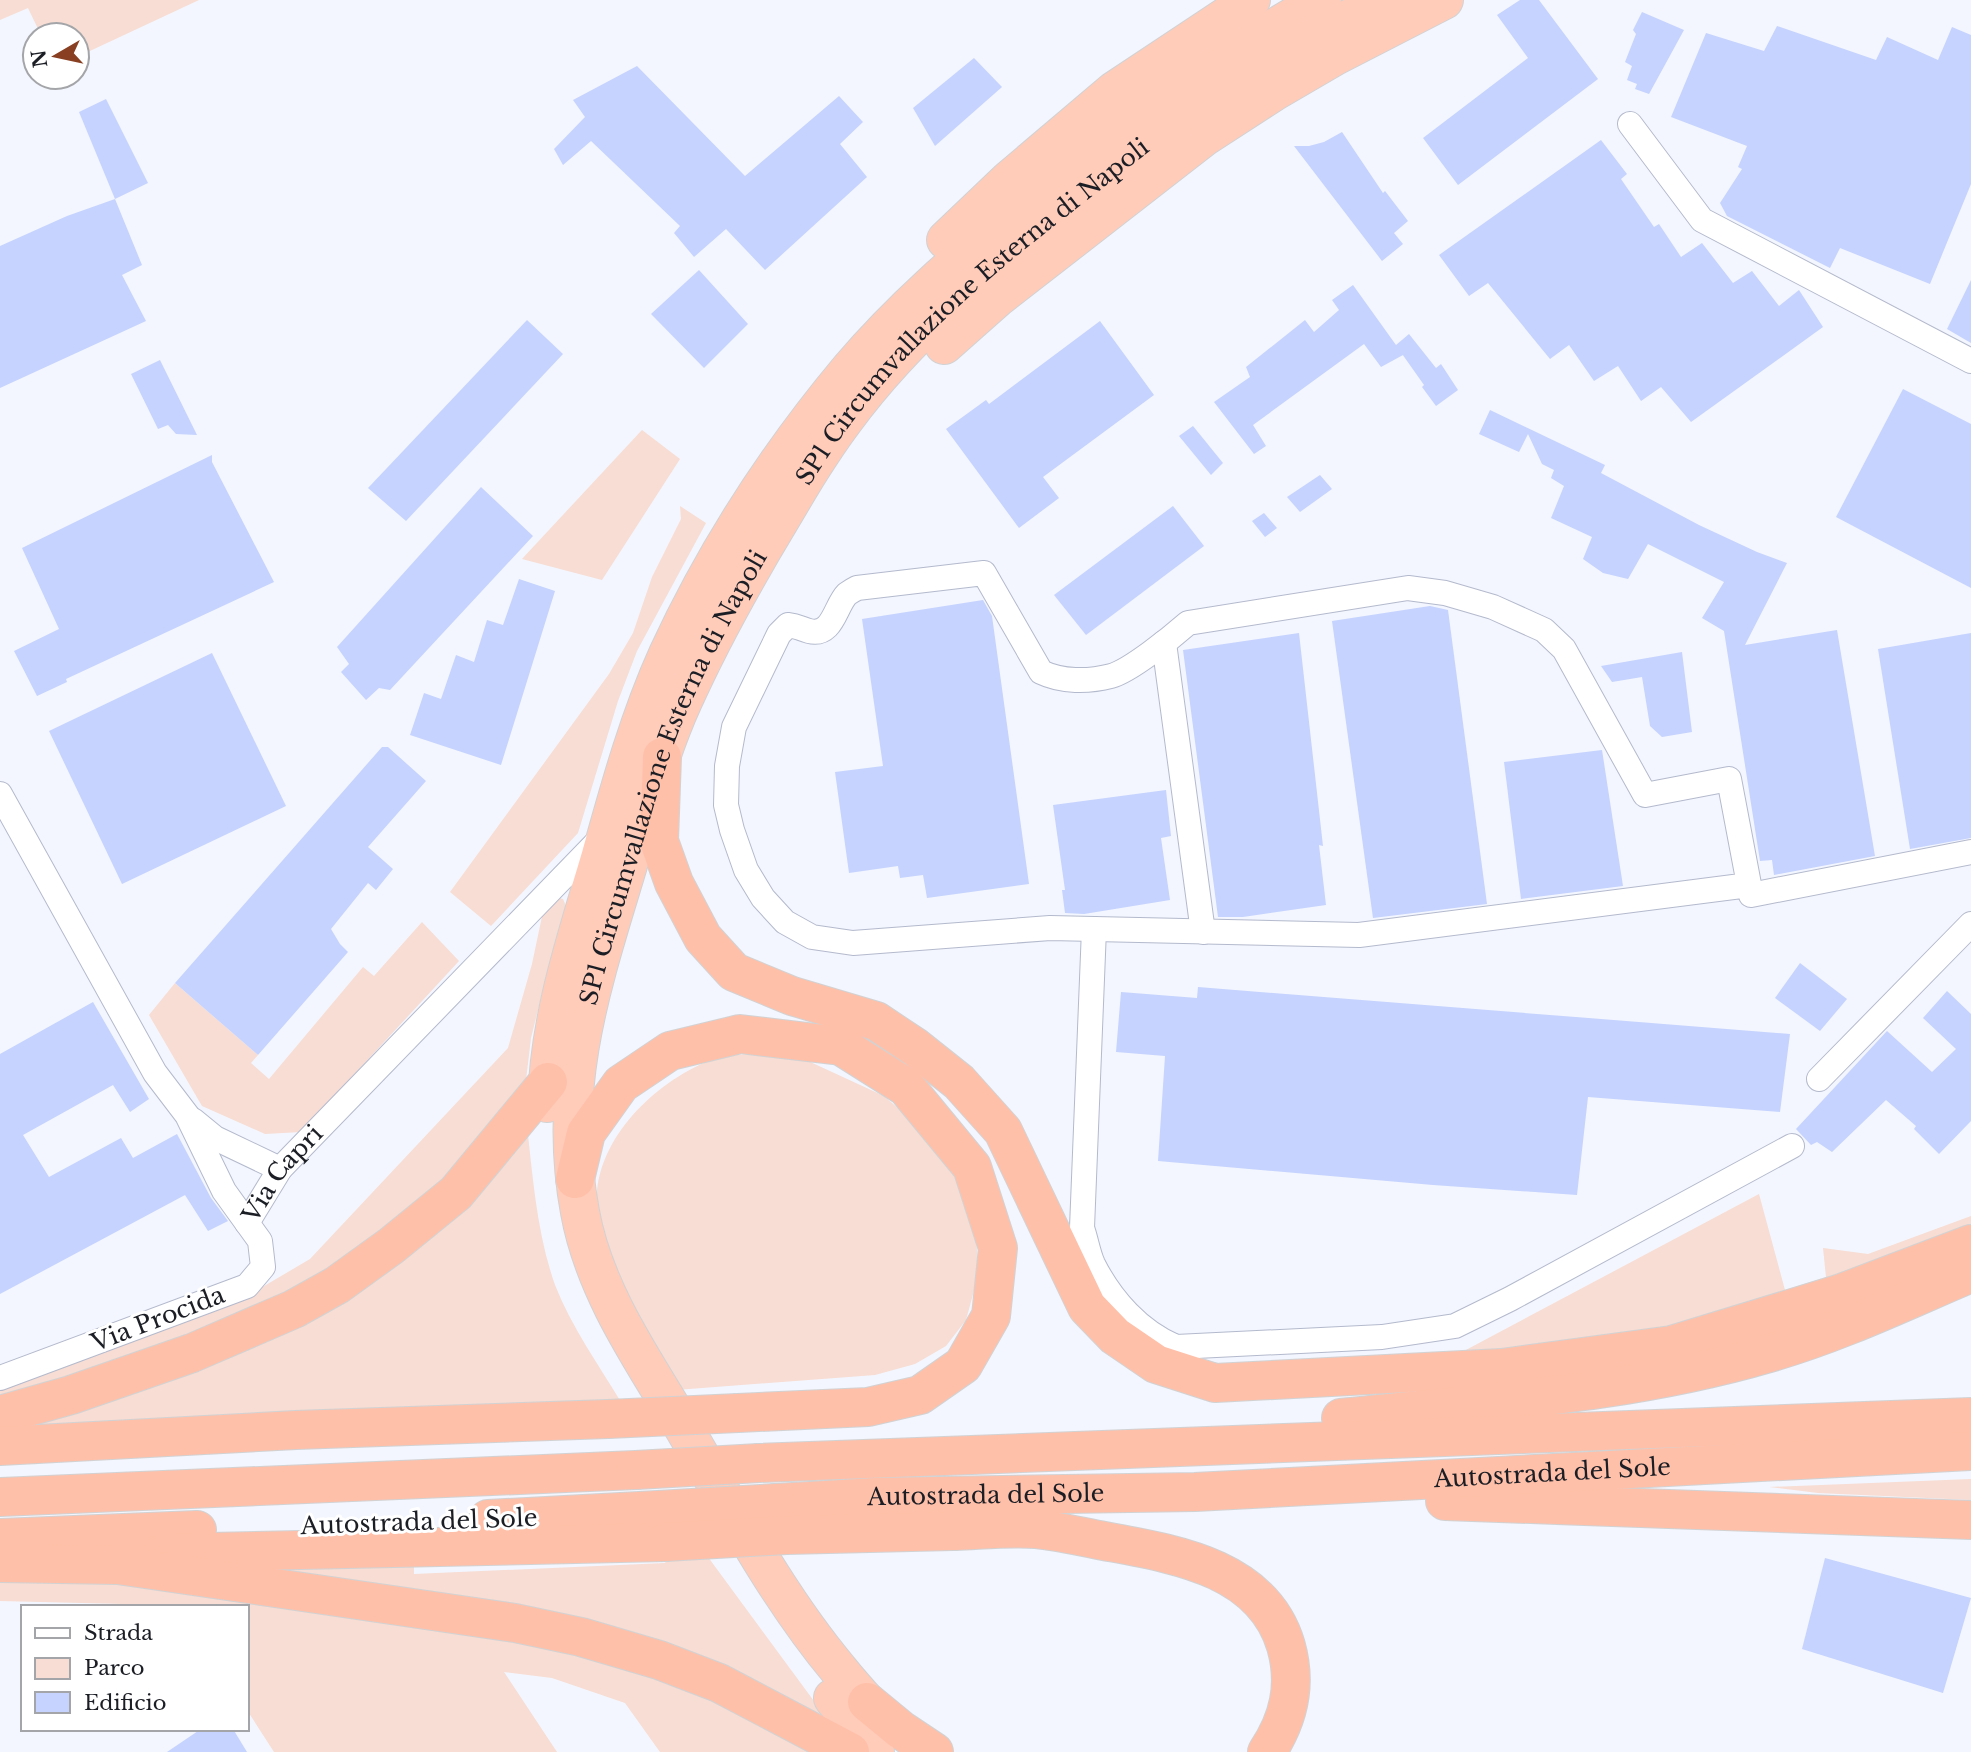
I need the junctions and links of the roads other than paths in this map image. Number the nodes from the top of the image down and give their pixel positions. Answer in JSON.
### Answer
{"nodes":[{"id":1,"x":1251,"y":0,"type":"edge"},
{"id":2,"x":1322,"y":0,"type":"edge"},
{"id":3,"x":1385,"y":0,"type":"edge"},
{"id":4,"x":1444,"y":0,"type":"edge"},
{"id":5,"x":1630,"y":124,"type":"dead end"},
{"id":6,"x":1971,"y":360,"type":"edge"},
{"id":7,"x":799,"y":435,"type":"junction"},
{"id":8,"x":758,"y":557,"type":"junction"},
{"id":9,"x":1164,"y":643,"type":"junction"},
{"id":10,"x":662,"y":757,"type":"junction"},
{"id":11,"x":0,"y":794,"type":"edge"},
{"id":12,"x":607,"y":832,"type":"junction"},
{"id":13,"x":1971,"y":852,"type":"edge"},
{"id":14,"x":1749,"y":884,"type":"junction"},
{"id":15,"x":1971,"y":924,"type":"edge"},
{"id":16,"x":1094,"y":929,"type":"junction"},
{"id":17,"x":1203,"y":932,"type":"junction"},
{"id":18,"x":1819,"y":1079,"type":"dead end"},
{"id":19,"x":548,"y":1082,"type":"junction"},
{"id":20,"x":187,"y":1115,"type":"junction"},
{"id":21,"x":1792,"y":1146,"type":"dead end"},
{"id":22,"x":280,"y":1168,"type":"junction"},
{"id":23,"x":575,"y":1179,"type":"junction"},
{"id":24,"x":247,"y":1223,"type":"junction"},
{"id":25,"x":1971,"y":1244,"type":"edge"},
{"id":26,"x":1971,"y":1273,"type":"edge"},
{"id":27,"x":0,"y":1378,"type":"edge"},
{"id":28,"x":0,"y":1415,"type":"edge"},
{"id":29,"x":1971,"y":1417,"type":"edge"},
{"id":30,"x":0,"y":1446,"type":"edge"},
{"id":31,"x":1971,"y":1451,"type":"edge"},
{"id":32,"x":984,"y":1456,"type":"junction"},
{"id":33,"x":1195,"y":1492,"type":"junction"},
{"id":34,"x":0,"y":1497,"type":"edge"},
{"id":35,"x":781,"y":1519,"type":"junction"},
{"id":36,"x":1971,"y":1520,"type":"edge"},
{"id":37,"x":0,"y":1538,"type":"edge"},
{"id":38,"x":0,"y":1563,"type":"edge"},
{"id":39,"x":867,"y":1702,"type":"junction"},
{"id":40,"x":850,"y":1752,"type":"edge"},
{"id":41,"x":875,"y":1752,"type":"edge"},
{"id":42,"x":912,"y":1752,"type":"edge"},
{"id":43,"x":934,"y":1752,"type":"edge"},
{"id":44,"x":1267,"y":1752,"type":"edge"}],
"edges":[{"from":1,"to":7,"type":"highway"},
{"from":2,"to":7,"type":"highway","name":"SP1 Circumvallazione Esterna di Napoli"},
{"from":3,"to":8,"type":"highway","name":"SP1 Circumvallazione Esterna di Napoli"},
{"from":4,"to":8,"type":"highway"},
{"from":5,"to":6,"type":"street"},
{"from":7,"to":12,"type":"highway","name":"SP1 Circumvallazione Esterna di Napoli"},
{"from":8,"to":10,"type":"highway","name":"SP1 Circumvallazione Esterna di Napoli"},
{"from":9,"to":14,"type":"street"},
{"from":9,"to":16,"type":"street"},
{"from":9,"to":17,"type":"street"},
{"from":10,"to":23,"type":"highway","name":"SP1 Circumvallazione Esterna di Napoli"},
{"from":10,"to":25,"type":"highway"},
{"from":11,"to":20,"type":"street","name":"Via Capri"},
{"from":12,"to":19,"type":"highway","name":"SP1 Circumvallazione Esterna di Napoli"},
{"from":12,"to":22,"type":"street","name":"Via Capri"},
{"from":13,"to":14,"type":"street"},
{"from":14,"to":17,"type":"street"},
{"from":15,"to":18,"type":"street"},
{"from":16,"to":17,"type":"street"},
{"from":16,"to":21,"type":"street"},
{"from":19,"to":28,"type":"highway"},
{"from":19,"to":41,"type":"highway","name":"SP1 Circumvallazione Esterna di Napoli"},
{"from":20,"to":22,"type":"street"},
{"from":20,"to":24,"type":"street","name":"Via Capri"},
{"from":22,"to":24,"type":"street","name":"Via Capri"},
{"from":23,"to":30,"type":"highway","bridge":true},
{"from":23,"to":39,"type":"highway","name":"SP1 Circumvallazione Esterna di Napoli"},
{"from":24,"to":27,"type":"street","name":"Via Procida"},
{"from":26,"to":32,"type":"highway"},
{"from":29,"to":32,"type":"highway","name":"Autostrada del Sole"},
{"from":31,"to":33,"type":"highway","name":"Autostrada del Sole"},
{"from":32,"to":34,"type":"highway","name":"Autostrada del Sole","bridge":true},
{"from":33,"to":35,"type":"highway","name":"Autostrada del Sole"},
{"from":33,"to":36,"type":"highway"},
{"from":35,"to":37,"type":"highway","bridge":true},
{"from":35,"to":44,"type":"highway"},
{"from":38,"to":40,"type":"highway"},
{"from":39,"to":42,"type":"highway","name":"SP1 Circumvallazione Esterna di Napoli"},
{"from":39,"to":43,"type":"highway"}]}
